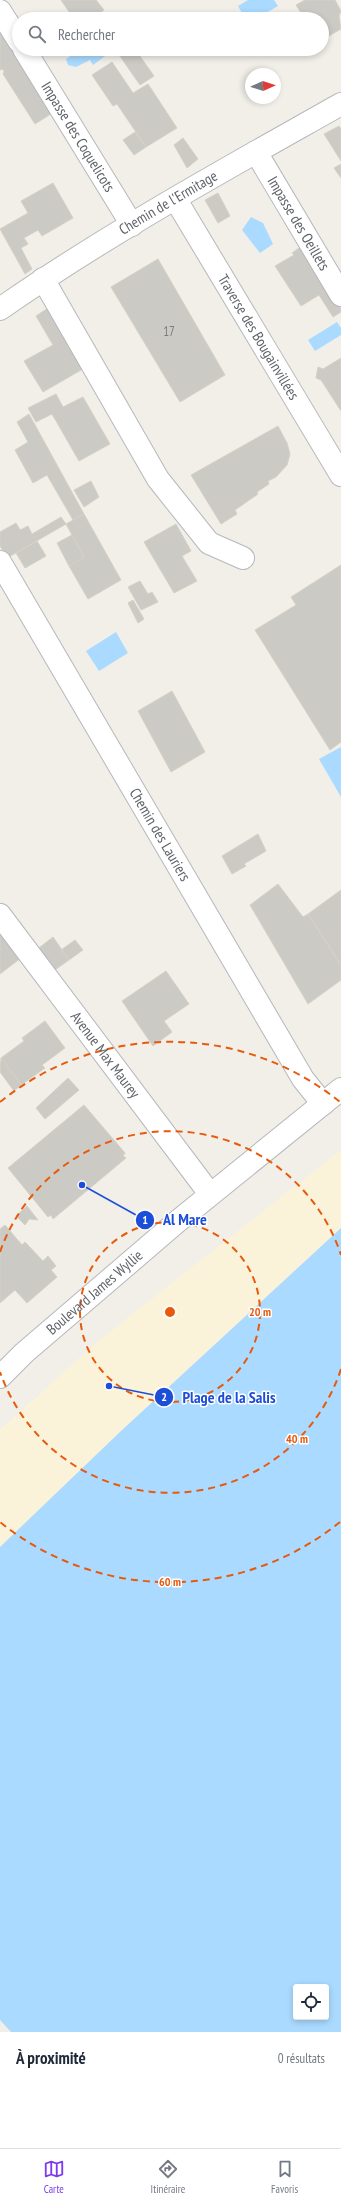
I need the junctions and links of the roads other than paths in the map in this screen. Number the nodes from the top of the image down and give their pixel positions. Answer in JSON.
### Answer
{"nodes":[{"id":1,"x":0,"y":11,"type":"edge"},
{"id":2,"x":12,"y":30,"type":"edge"},
{"id":3,"x":28,"y":56,"type":"edge"},
{"id":4,"x":341,"y":104,"type":"edge"},
{"id":5,"x":256,"y":152,"type":"junction"},
{"id":6,"x":176,"y":200,"type":"junction"},
{"id":7,"x":132,"y":225,"type":"junction"},
{"id":8,"x":43,"y":279,"type":"junction"},
{"id":9,"x":341,"y":295,"type":"edge"},
{"id":10,"x":0,"y":309,"type":"edge"},
{"id":11,"x":341,"y":475,"type":"edge"},
{"id":12,"x":243,"y":558,"type":"dead end"},
{"id":13,"x":0,"y":562,"type":"edge"},
{"id":14,"x":0,"y":915,"type":"edge"},
{"id":15,"x":341,"y":1089,"type":"edge"},
{"id":16,"x":323,"y":1104,"type":"junction"},
{"id":17,"x":210,"y":1194,"type":"junction"},
{"id":18,"x":0,"y":1377,"type":"edge"}],
"edges":[{"from":1,"to":2,"type":"street"},
{"from":3,"to":7,"type":"street","name":"Impasse des Coquelicots"},
{"from":4,"to":5,"type":"street","name":"Chemin de l'Ermitage"},
{"from":5,"to":6,"type":"street","name":"Chemin de l'Ermitage"},
{"from":5,"to":9,"type":"street","name":"Impasse des Oeillets"},
{"from":6,"to":7,"type":"street","name":"Chemin de l'Ermitage"},
{"from":6,"to":11,"type":"street","name":"Traverse des Bougainvillées"},
{"from":7,"to":8,"type":"street","name":"Chemin de l'Ermitage"},
{"from":8,"to":10,"type":"street","name":"Chemin de l'Ermitage"},
{"from":8,"to":12,"type":"street"},
{"from":13,"to":16,"type":"street","name":"Chemin des Lauriers"},
{"from":14,"to":17,"type":"street","name":"Avenue Max Maurey"},
{"from":15,"to":16,"type":"street","name":"Boulevard James Wyllie"},
{"from":16,"to":17,"type":"street","name":"Boulevard James Wyllie"},
{"from":17,"to":18,"type":"street","name":"Boulevard James Wyllie"}]}
